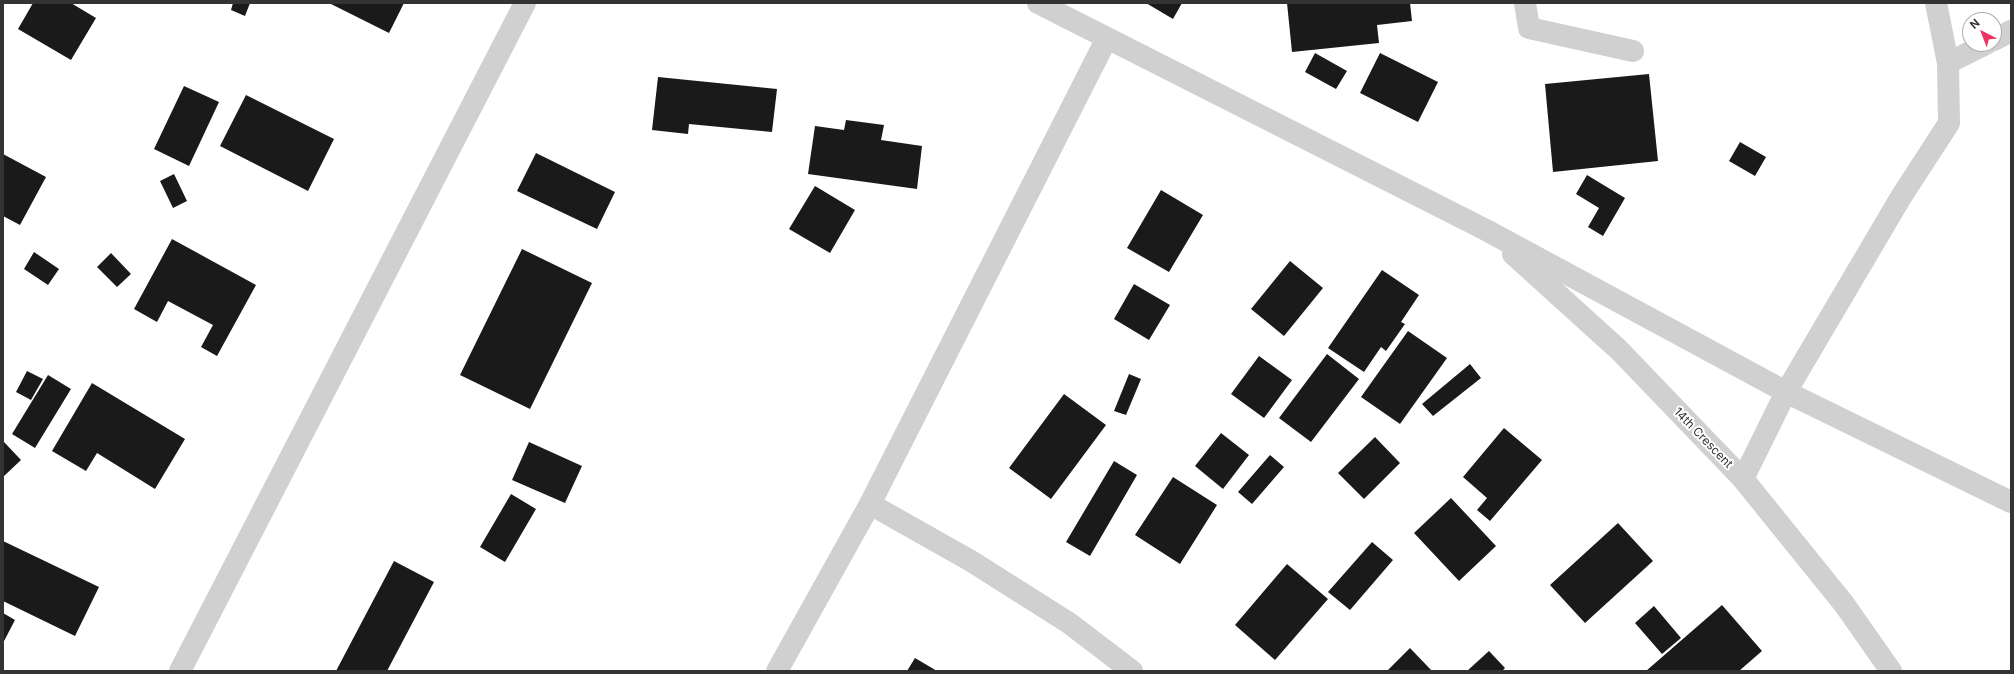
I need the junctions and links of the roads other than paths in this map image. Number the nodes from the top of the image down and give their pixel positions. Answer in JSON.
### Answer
{"nodes":[{"id":1,"x":525,"y":3,"type":"edge"},
{"id":2,"x":1038,"y":3,"type":"edge"},
{"id":3,"x":1525,"y":3,"type":"edge"},
{"id":4,"x":1936,"y":3,"type":"edge"},
{"id":5,"x":2011,"y":31,"type":"edge"},
{"id":6,"x":2002,"y":36,"type":"edge"},
{"id":7,"x":1107,"y":38,"type":"junction"},
{"id":8,"x":1633,"y":51,"type":"dead end"},
{"id":9,"x":1970,"y":52,"type":"edge"},
{"id":10,"x":1948,"y":63,"type":"junction"},
{"id":11,"x":1486,"y":230,"type":"junction"},
{"id":12,"x":1786,"y":392,"type":"junction"},
{"id":13,"x":1743,"y":479,"type":"junction"},
{"id":14,"x":2011,"y":502,"type":"edge"},
{"id":15,"x":870,"y":504,"type":"junction"},
{"id":16,"x":180,"y":671,"type":"edge"},
{"id":17,"x":777,"y":671,"type":"edge"},
{"id":18,"x":1132,"y":671,"type":"edge"},
{"id":19,"x":1891,"y":671,"type":"edge"}],
"edges":[{"from":1,"to":16,"type":"street"},
{"from":2,"to":7,"type":"street"},
{"from":3,"to":8,"type":"street"},
{"from":4,"to":10,"type":"street"},
{"from":5,"to":6,"type":"street"},
{"from":7,"to":11,"type":"street"},
{"from":7,"to":15,"type":"street"},
{"from":9,"to":10,"type":"street"},
{"from":10,"to":12,"type":"street"},
{"from":11,"to":12,"type":"street"},
{"from":11,"to":13,"type":"street","name":"14th Crescent"},
{"from":12,"to":13,"type":"street"},
{"from":12,"to":14,"type":"street"},
{"from":13,"to":19,"type":"street","name":"14th Crescent"},
{"from":15,"to":17,"type":"street"},
{"from":15,"to":18,"type":"street"}]}
